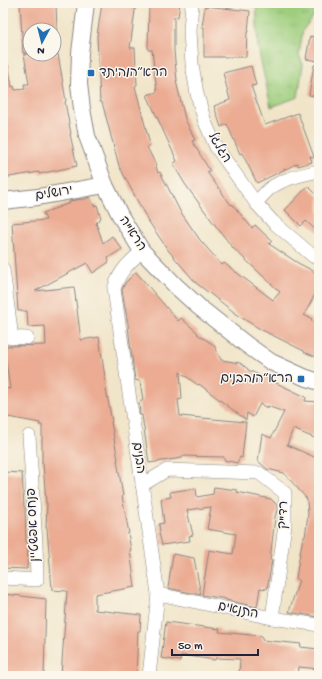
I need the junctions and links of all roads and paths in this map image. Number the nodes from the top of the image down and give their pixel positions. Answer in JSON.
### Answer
{"nodes":[{"id":1,"x":86,"y":3,"type":"edge"},
{"id":2,"x":192,"y":3,"type":"edge"},
{"id":3,"x":319,"y":170,"type":"edge"},
{"id":4,"x":104,"y":185,"type":"junction"},
{"id":5,"x":3,"y":201,"type":"edge"},
{"id":6,"x":256,"y":203,"type":"junction"},
{"id":7,"x":142,"y":251,"type":"junction"},
{"id":8,"x":319,"y":259,"type":"edge"},
{"id":9,"x":3,"y":269,"type":"edge"},
{"id":10,"x":8,"y":337,"type":"edge"},
{"id":11,"x":27,"y":338,"type":"dead end"},
{"id":12,"x":319,"y":382,"type":"edge"},
{"id":13,"x":28,"y":436,"type":"dead end"},
{"id":14,"x":142,"y":485,"type":"junction"},
{"id":15,"x":3,"y":578,"type":"edge"},
{"id":16,"x":158,"y":594,"type":"junction"},
{"id":17,"x":272,"y":618,"type":"junction"},
{"id":18,"x":319,"y":626,"type":"edge"},
{"id":19,"x":149,"y":676,"type":"edge"}],
"edges":[{"from":1,"to":4,"type":"street","name":"הרא\"ה"},
{"from":2,"to":6,"type":"street","name":"הגלגל"},
{"from":3,"to":6,"type":"street"},
{"from":4,"to":5,"type":"street","name":"ירושלים"},
{"from":4,"to":7,"type":"street","name":"הרא\"ה"},
{"from":6,"to":8,"type":"street","name":"הגלגל"},
{"from":7,"to":12,"type":"street","name":"הרא\"ה"},
{"from":7,"to":14,"type":"street","name":"הבנים"},
{"from":9,"to":10,"type":"street"},
{"from":10,"to":11,"type":"street"},
{"from":13,"to":15,"type":"street","name":"פנחס אפשטיין"},
{"from":14,"to":16,"type":"street","name":"הבנים"},
{"from":14,"to":17,"type":"street","name":"רד\"ק"},
{"from":16,"to":17,"type":"street","name":"התנאים"},
{"from":16,"to":19,"type":"street","name":"הבנים"},
{"from":17,"to":18,"type":"street","name":"התנאים"}]}
